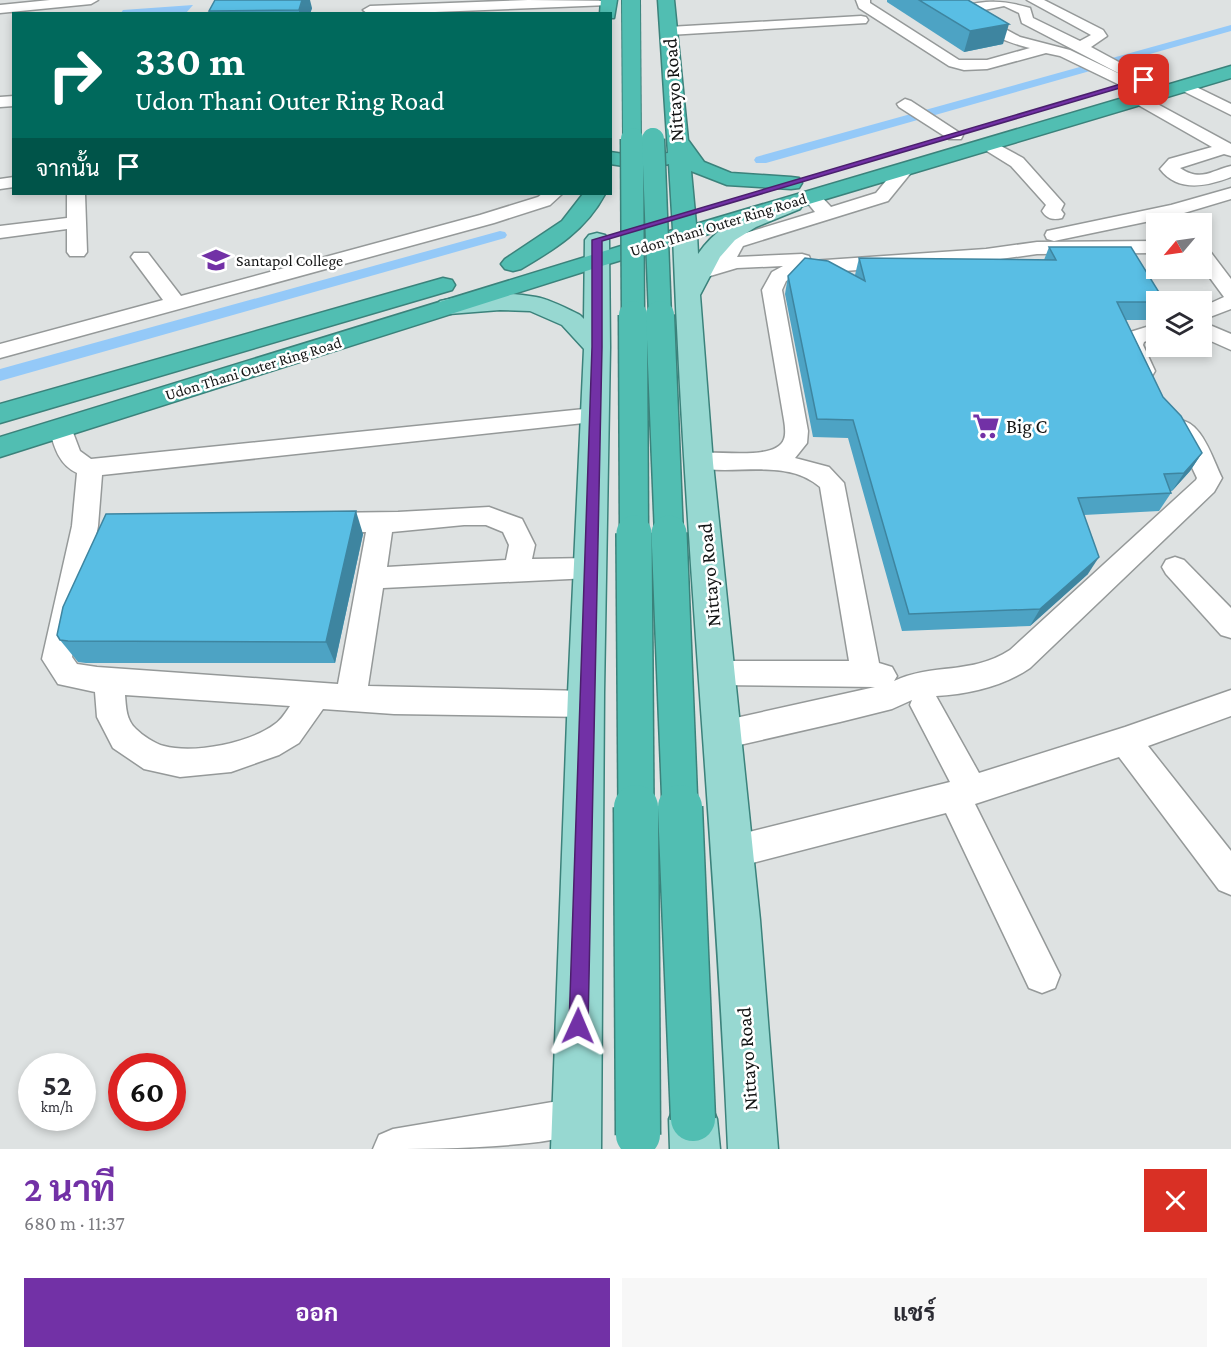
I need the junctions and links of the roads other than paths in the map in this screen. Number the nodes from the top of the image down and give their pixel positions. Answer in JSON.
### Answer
{"nodes":[{"id":1,"x":91,"y":0,"type":"edge"},
{"id":2,"x":648,"y":0,"type":"edge"},
{"id":3,"x":666,"y":0,"type":"edge"},
{"id":4,"x":887,"y":0,"type":"edge"},
{"id":5,"x":1060,"y":0,"type":"edge"},
{"id":6,"x":864,"y":2,"type":"edge"},
{"id":7,"x":1037,"y":2,"type":"edge"},
{"id":8,"x":614,"y":4,"type":"edge"},
{"id":9,"x":1021,"y":8,"type":"junction"},
{"id":10,"x":0,"y":9,"type":"edge"},
{"id":11,"x":370,"y":10,"type":"dead end"},
{"id":12,"x":861,"y":20,"type":"dead end"},
{"id":13,"x":1108,"y":28,"type":"junction"},
{"id":14,"x":669,"y":31,"type":"junction"},
{"id":15,"x":1047,"y":48,"type":"junction"},
{"id":16,"x":1080,"y":54,"type":"junction"},
{"id":17,"x":1231,"y":54,"type":"edge"},
{"id":18,"x":1231,"y":72,"type":"edge"},
{"id":19,"x":1128,"y":81,"type":"junction"},
{"id":20,"x":1184,"y":86,"type":"junction"},
{"id":21,"x":909,"y":106,"type":"dead end"},
{"id":22,"x":1228,"y":106,"type":"edge"},
{"id":23,"x":1185,"y":124,"type":"junction"},
{"id":24,"x":947,"y":129,"type":"junction"},
{"id":25,"x":677,"y":144,"type":"junction"},
{"id":26,"x":988,"y":144,"type":"junction"},
{"id":27,"x":1229,"y":149,"type":"edge"},
{"id":28,"x":612,"y":158,"type":"edge"},
{"id":29,"x":905,"y":169,"type":"junction"},
{"id":30,"x":1231,"y":171,"type":"edge"},
{"id":31,"x":802,"y":193,"type":"junction"},
{"id":32,"x":1231,"y":193,"type":"edge"},
{"id":33,"x":76,"y":195,"type":"edge"},
{"id":34,"x":552,"y":195,"type":"edge"},
{"id":35,"x":594,"y":195,"type":"edge"},
{"id":36,"x":602,"y":195,"type":"edge"},
{"id":37,"x":827,"y":214,"type":"junction"},
{"id":38,"x":1054,"y":214,"type":"dead end"},
{"id":39,"x":76,"y":222,"type":"junction"},
{"id":40,"x":685,"y":224,"type":"junction"},
{"id":41,"x":0,"y":232,"type":"edge"},
{"id":42,"x":1146,"y":247,"type":"edge"},
{"id":43,"x":597,"y":250,"type":"junction"},
{"id":44,"x":77,"y":252,"type":"dead end"},
{"id":45,"x":141,"y":257,"type":"dead end"},
{"id":46,"x":513,"y":264,"type":"junction"},
{"id":47,"x":723,"y":265,"type":"junction"},
{"id":48,"x":1212,"y":267,"type":"edge"},
{"id":49,"x":694,"y":285,"type":"junction"},
{"id":50,"x":1231,"y":293,"type":"edge"},
{"id":51,"x":1231,"y":302,"type":"edge"},
{"id":52,"x":176,"y":303,"type":"junction"},
{"id":53,"x":449,"y":306,"type":"junction"},
{"id":54,"x":1212,"y":310,"type":"edge"},
{"id":55,"x":1146,"y":334,"type":"edge"},
{"id":56,"x":597,"y":347,"type":"junction"},
{"id":57,"x":690,"y":350,"type":"junction"},
{"id":58,"x":0,"y":351,"type":"edge"},
{"id":59,"x":0,"y":414,"type":"edge"},
{"id":60,"x":594,"y":416,"type":"junction"},
{"id":61,"x":61,"y":428,"type":"junction"},
{"id":62,"x":0,"y":447,"type":"edge"},
{"id":63,"x":698,"y":460,"type":"junction"},
{"id":64,"x":769,"y":460,"type":"junction"},
{"id":65,"x":90,"y":468,"type":"junction"},
{"id":66,"x":381,"y":522,"type":"junction"},
{"id":67,"x":298,"y":523,"type":"edge"},
{"id":68,"x":1175,"y":567,"type":"dead end"},
{"id":69,"x":590,"y":568,"type":"junction"},
{"id":70,"x":521,"y":570,"type":"junction"},
{"id":71,"x":371,"y":578,"type":"junction"},
{"id":72,"x":1231,"y":627,"type":"edge"},
{"id":73,"x":718,"y":673,"type":"junction"},
{"id":74,"x":866,"y":673,"type":"junction"},
{"id":75,"x":109,"y":681,"type":"junction"},
{"id":76,"x":317,"y":694,"type":"junction"},
{"id":77,"x":920,"y":695,"type":"junction"},
{"id":78,"x":351,"y":697,"type":"junction"},
{"id":79,"x":1231,"y":703,"type":"edge"},
{"id":80,"x":586,"y":704,"type":"junction"},
{"id":81,"x":722,"y":735,"type":"junction"},
{"id":82,"x":1125,"y":741,"type":"junction"},
{"id":83,"x":962,"y":793,"type":"junction"},
{"id":84,"x":733,"y":852,"type":"junction"},
{"id":85,"x":1231,"y":878,"type":"edge"},
{"id":86,"x":1042,"y":975,"type":"dead end"},
{"id":87,"x":576,"y":1134,"type":"edge"},
{"id":88,"x":694,"y":1134,"type":"edge"},
{"id":89,"x":639,"y":1142,"type":"edge"},
{"id":90,"x":393,"y":1149,"type":"edge"},
{"id":91,"x":753,"y":1149,"type":"edge"}],
"edges":[{"from":1,"to":10,"type":"street"},
{"from":2,"to":88,"type":"highway","name":"Nittayo Road","bridge":true},
{"from":3,"to":14,"type":"highway","name":"Nittayo Road"},
{"from":4,"to":6,"type":"street"},
{"from":5,"to":13,"type":"street"},
{"from":6,"to":15,"type":"street"},
{"from":7,"to":9,"type":"street"},
{"from":7,"to":13,"type":"street"},
{"from":8,"to":11,"type":"street"},
{"from":8,"to":89,"type":"highway","name":"Nittayo Road","bridge":true},
{"from":9,"to":15,"type":"street"},
{"from":9,"to":15,"type":"street"},
{"from":9,"to":16,"type":"street"},
{"from":12,"to":14,"type":"street"},
{"from":13,"to":16,"type":"street"},
{"from":14,"to":25,"type":"highway","name":"Nittayo Road"},
{"from":15,"to":16,"type":"street"},
{"from":16,"to":19,"type":"street"},
{"from":16,"to":19,"type":"street"},
{"from":17,"to":19,"type":"highway","name":"Udon Thani Outer Ring Road"},
{"from":18,"to":20,"type":"highway","name":"Udon Thani Outer Ring Road"},
{"from":19,"to":20,"type":"highway","name":"Udon Thani Outer Ring Road"},
{"from":19,"to":23,"type":"street"},
{"from":19,"to":24,"type":"highway","name":"Udon Thani Outer Ring Road"},
{"from":19,"to":26,"type":"highway","name":"Udon Thani Outer Ring Road"},
{"from":20,"to":22,"type":"street"},
{"from":21,"to":24,"type":"street"},
{"from":22,"to":23,"type":"street"},
{"from":23,"to":27,"type":"street"},
{"from":24,"to":31,"type":"highway","name":"Udon Thani Outer Ring Road"},
{"from":25,"to":28,"type":"highway"},
{"from":25,"to":31,"type":"highway"},
{"from":25,"to":40,"type":"highway","name":"Nittayo Road"},
{"from":26,"to":29,"type":"highway","name":"Udon Thani Outer Ring Road"},
{"from":26,"to":38,"type":"street"},
{"from":27,"to":30,"type":"street"},
{"from":29,"to":31,"type":"highway","name":"Udon Thani Outer Ring Road"},
{"from":29,"to":37,"type":"street"},
{"from":31,"to":37,"type":"street"},
{"from":31,"to":40,"type":"highway","name":"Udon Thani Outer Ring Road"},
{"from":31,"to":49,"type":"main road"},
{"from":32,"to":47,"type":"street"},
{"from":33,"to":39,"type":"street"},
{"from":34,"to":52,"type":"street"},
{"from":35,"to":46,"type":"highway"},
{"from":36,"to":43,"type":"highway"},
{"from":37,"to":47,"type":"street"},
{"from":39,"to":41,"type":"street"},
{"from":39,"to":44,"type":"street"},
{"from":40,"to":43,"type":"highway","name":"Udon Thani Outer Ring Road"},
{"from":40,"to":49,"type":"main road","name":"Nittayo Road"},
{"from":42,"to":64,"type":"street"},
{"from":43,"to":46,"type":"highway","name":"Udon Thani Outer Ring Road"},
{"from":43,"to":53,"type":"highway","name":"Udon Thani Outer Ring Road"},
{"from":43,"to":56,"type":"main road"},
{"from":45,"to":52,"type":"street"},
{"from":46,"to":59,"type":"highway","name":"Udon Thani Outer Ring Road"},
{"from":47,"to":49,"type":"street"},
{"from":48,"to":50,"type":"street"},
{"from":49,"to":57,"type":"main road","name":"Nittayo Road"},
{"from":51,"to":54,"type":"street"},
{"from":52,"to":58,"type":"street"},
{"from":53,"to":56,"type":"main road"},
{"from":53,"to":61,"type":"highway","name":"Udon Thani Outer Ring Road"},
{"from":55,"to":77,"type":"street"},
{"from":56,"to":57,"type":"main road"},
{"from":56,"to":60,"type":"main road"},
{"from":57,"to":63,"type":"main road","name":"Nittayo Road"},
{"from":60,"to":65,"type":"street"},
{"from":60,"to":69,"type":"main road"},
{"from":61,"to":62,"type":"highway","name":"Udon Thani Outer Ring Road"},
{"from":61,"to":65,"type":"street"},
{"from":63,"to":64,"type":"street"},
{"from":63,"to":73,"type":"main road","name":"Nittayo Road"},
{"from":64,"to":74,"type":"street"},
{"from":65,"to":75,"type":"street"},
{"from":66,"to":67,"type":"street"},
{"from":66,"to":70,"type":"street"},
{"from":66,"to":71,"type":"street"},
{"from":68,"to":72,"type":"street"},
{"from":69,"to":70,"type":"street"},
{"from":69,"to":80,"type":"main road"},
{"from":70,"to":71,"type":"street"},
{"from":71,"to":78,"type":"street"},
{"from":73,"to":74,"type":"street"},
{"from":73,"to":81,"type":"main road","name":"Nittayo Road"},
{"from":74,"to":77,"type":"street"},
{"from":75,"to":76,"type":"street"},
{"from":75,"to":76,"type":"street"},
{"from":76,"to":78,"type":"street"},
{"from":77,"to":81,"type":"street"},
{"from":77,"to":83,"type":"street"},
{"from":78,"to":80,"type":"street"},
{"from":79,"to":82,"type":"street"},
{"from":80,"to":87,"type":"main road"},
{"from":81,"to":84,"type":"main road","name":"Nittayo Road"},
{"from":82,"to":83,"type":"street"},
{"from":82,"to":85,"type":"street"},
{"from":83,"to":84,"type":"street"},
{"from":83,"to":86,"type":"street"},
{"from":84,"to":91,"type":"main road","name":"Nittayo Road"},
{"from":87,"to":90,"type":"street"}]}
